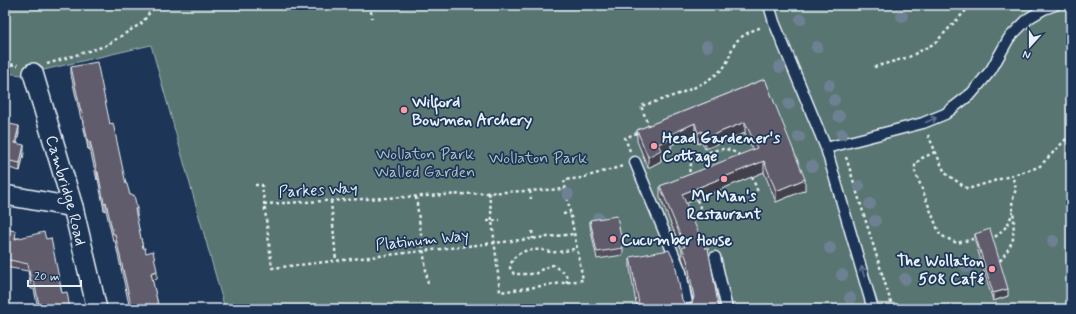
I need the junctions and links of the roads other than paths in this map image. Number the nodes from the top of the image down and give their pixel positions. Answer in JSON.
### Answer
{"nodes":[{"id":1,"x":769,"y":5,"type":"edge"},
{"id":2,"x":1055,"y":5,"type":"edge"},
{"id":3,"x":34,"y":68,"type":"road end"},
{"id":4,"x":826,"y":148,"type":"junction"},
{"id":5,"x":635,"y":162,"type":"road end"},
{"id":6,"x":5,"y":195,"type":"edge"},
{"id":7,"x":73,"y":207,"type":"junction"},
{"id":8,"x":715,"y":257,"type":"dead end"},
{"id":9,"x":97,"y":309,"type":"edge"},
{"id":10,"x":688,"y":309,"type":"edge"},
{"id":11,"x":727,"y":309,"type":"edge"},
{"id":12,"x":874,"y":309,"type":"edge"}],
"edges":[{"from":1,"to":4,"type":"lane"},
{"from":4,"to":2,"type":"lane","one_way":true},
{"from":3,"to":7,"type":"street","name":"Cambridge Road"},
{"from":12,"to":4,"type":"lane","one_way":true},
{"from":5,"to":10,"type":"lane"},
{"from":6,"to":7,"type":"street"},
{"from":7,"to":9,"type":"street","name":"Cambridge Road"},
{"from":8,"to":11,"type":"lane"}]}
